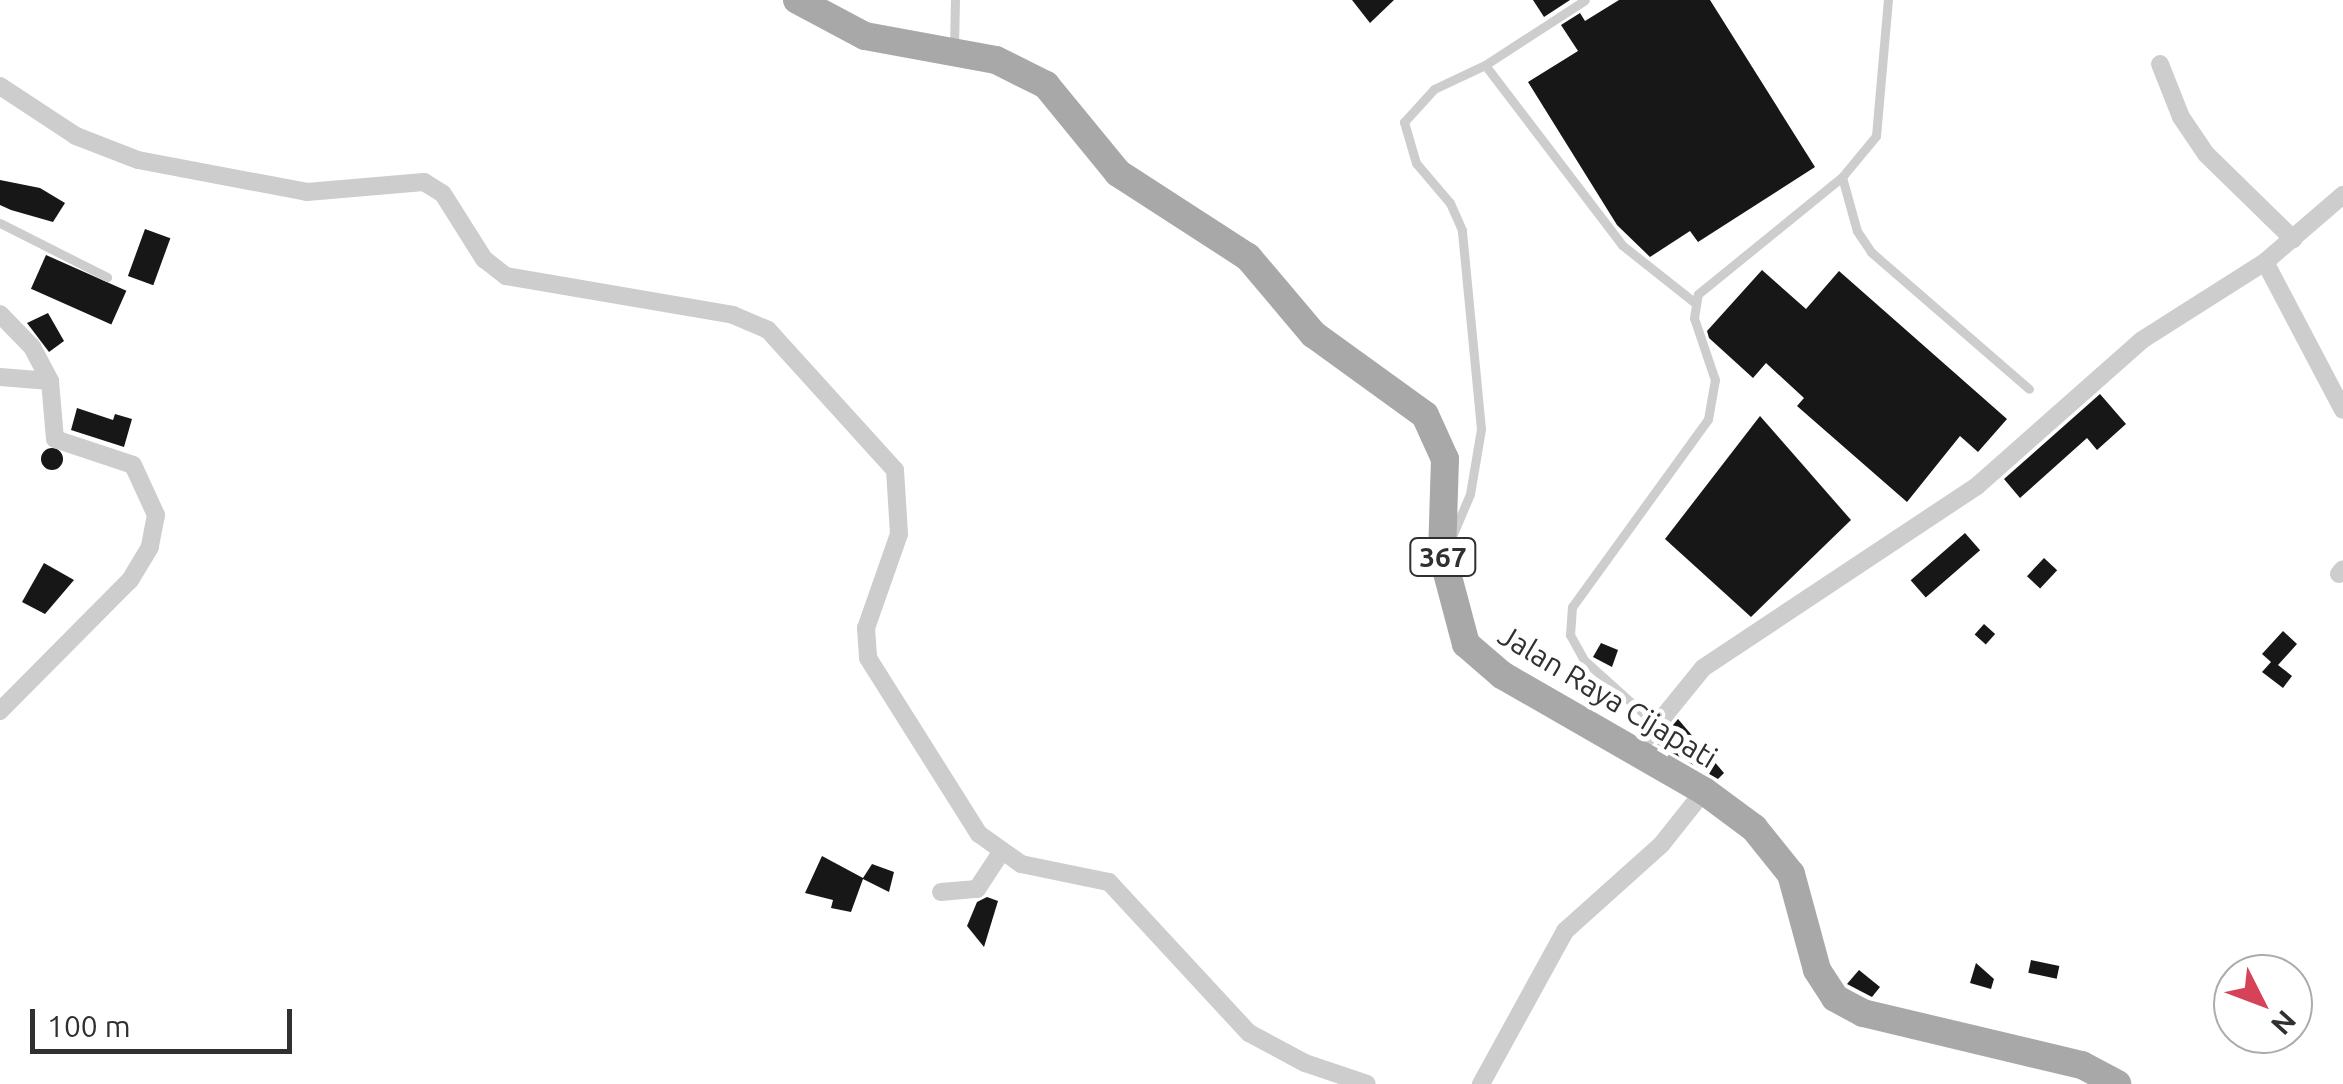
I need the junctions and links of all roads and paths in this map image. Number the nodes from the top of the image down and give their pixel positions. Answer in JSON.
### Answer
{"nodes":[{"id":1,"x":798,"y":0,"type":"edge"},
{"id":2,"x":954,"y":0,"type":"edge"},
{"id":3,"x":1585,"y":0,"type":"edge"},
{"id":4,"x":1888,"y":0,"type":"edge"},
{"id":5,"x":954,"y":52,"type":"junction"},
{"id":6,"x":2160,"y":64,"type":"dead end"},
{"id":7,"x":1485,"y":65,"type":"junction"},
{"id":8,"x":0,"y":86,"type":"edge"},
{"id":9,"x":1842,"y":177,"type":"junction"},
{"id":10,"x":2343,"y":195,"type":"edge"},
{"id":11,"x":0,"y":223,"type":"edge"},
{"id":12,"x":2293,"y":240,"type":"junction"},
{"id":13,"x":2264,"y":262,"type":"junction"},
{"id":14,"x":107,"y":277,"type":"dead end"},
{"id":15,"x":1694,"y":302,"type":"junction"},
{"id":16,"x":0,"y":314,"type":"edge"},
{"id":17,"x":0,"y":378,"type":"edge"},
{"id":18,"x":50,"y":381,"type":"junction"},
{"id":19,"x":2029,"y":388,"type":"dead end"},
{"id":20,"x":2343,"y":410,"type":"edge"},
{"id":21,"x":1442,"y":554,"type":"junction"},
{"id":22,"x":0,"y":711,"type":"edge"},
{"id":23,"x":1654,"y":723,"type":"junction"},
{"id":24,"x":1634,"y":753,"type":"junction"},
{"id":25,"x":1704,"y":791,"type":"junction"},
{"id":26,"x":1000,"y":854,"type":"junction"},
{"id":27,"x":941,"y":892,"type":"dead end"},
{"id":28,"x":1366,"y":1084,"type":"edge"},
{"id":29,"x":1481,"y":1084,"type":"edge"},
{"id":30,"x":2117,"y":1084,"type":"edge"}],
"edges":[{"from":1,"to":5,"type":"main road","name":"Jalan Raya Cijapati","number":"367"},
{"from":2,"to":5,"type":"lane"},
{"from":3,"to":7,"type":"lane"},
{"from":4,"to":9,"type":"lane"},
{"from":5,"to":21,"type":"main road","name":"Jalan Raya Cijapati","number":"367"},
{"from":6,"to":12,"type":"street"},
{"from":7,"to":15,"type":"lane"},
{"from":7,"to":21,"type":"lane"},
{"from":8,"to":26,"type":"street"},
{"from":9,"to":15,"type":"lane"},
{"from":9,"to":19,"type":"lane"},
{"from":10,"to":12,"type":"street"},
{"from":11,"to":14,"type":"lane"},
{"from":12,"to":13,"type":"street"},
{"from":13,"to":20,"type":"street"},
{"from":13,"to":23,"type":"street"},
{"from":15,"to":23,"type":"lane"},
{"from":16,"to":18,"type":"street"},
{"from":17,"to":18,"type":"street"},
{"from":18,"to":22,"type":"street"},
{"from":21,"to":24,"type":"main road","name":"Jalan Raya Cijapati","number":"367"},
{"from":23,"to":24,"type":"street"},
{"from":24,"to":25,"type":"main road","name":"Jalan Raya Cijapati","number":"367"},
{"from":25,"to":29,"type":"street"},
{"from":25,"to":30,"type":"main road","name":"Jalan Raya Cijapati","number":"367"},
{"from":26,"to":27,"type":"street"},
{"from":26,"to":28,"type":"street"}]}
